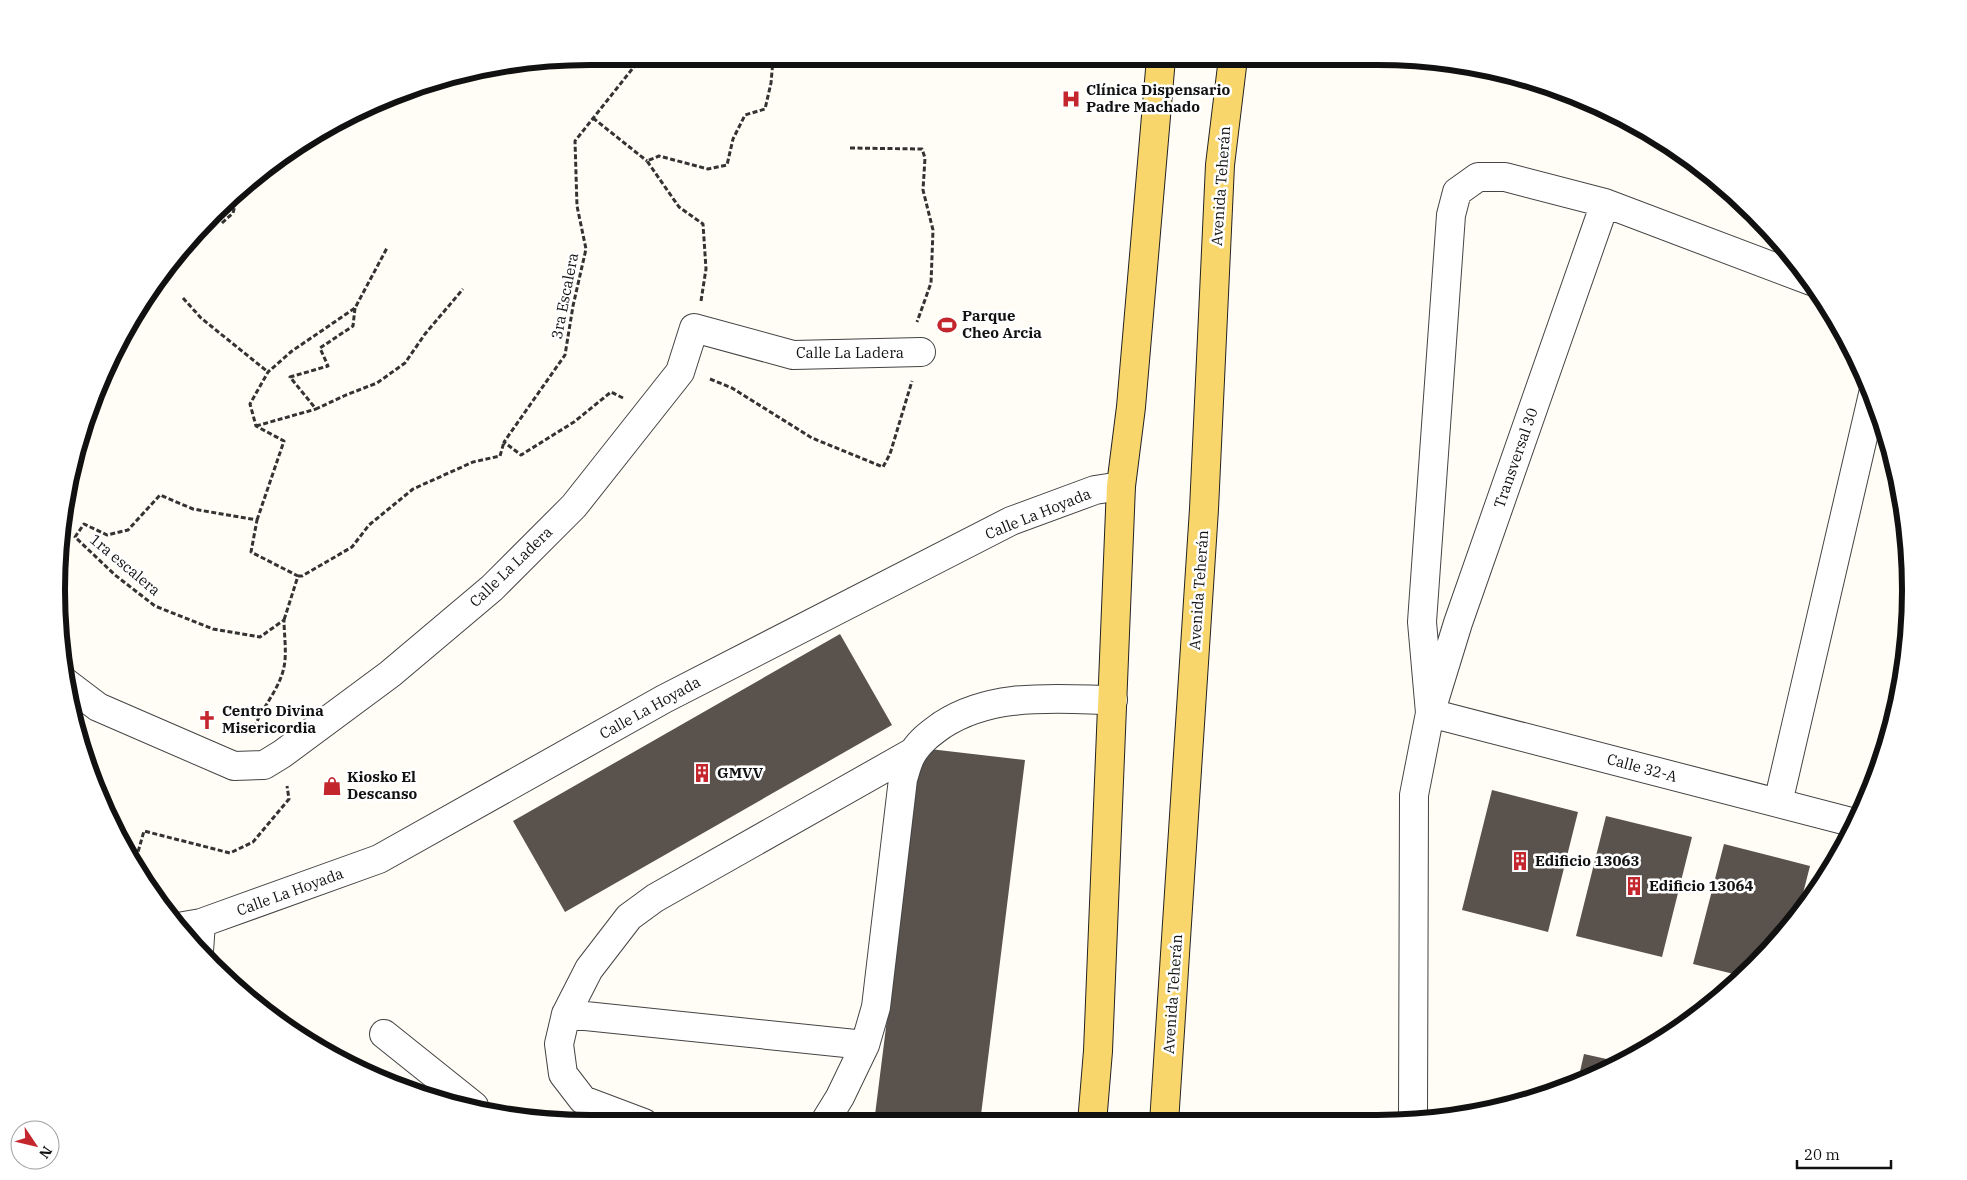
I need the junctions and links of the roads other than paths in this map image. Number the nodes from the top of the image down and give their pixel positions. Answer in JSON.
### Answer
{"nodes":[{"id":1,"x":1160,"y":65,"type":"edge"},
{"id":2,"x":1232,"y":65,"type":"edge"},
{"id":3,"x":1605,"y":203,"type":"junction"},
{"id":4,"x":1798,"y":276,"type":"edge"},
{"id":5,"x":921,"y":352,"type":"road end"},
{"id":6,"x":1870,"y":410,"type":"edge"},
{"id":7,"x":1121,"y":486,"type":"junction"},
{"id":8,"x":1422,"y":622,"type":"junction"},
{"id":9,"x":1458,"y":623,"type":"junction"},
{"id":10,"x":74,"y":689,"type":"edge"},
{"id":11,"x":1113,"y":700,"type":"junction"},
{"id":12,"x":1430,"y":713,"type":"junction"},
{"id":13,"x":913,"y":752,"type":"junction"},
{"id":14,"x":1778,"y":803,"type":"junction"},
{"id":15,"x":1848,"y":821,"type":"edge"},
{"id":16,"x":189,"y":926,"type":"edge"},
{"id":17,"x":566,"y":1014,"type":"junction"},
{"id":18,"x":384,"y":1034,"type":"dead end"},
{"id":19,"x":865,"y":1045,"type":"junction"},
{"id":20,"x":466,"y":1100,"type":"edge"},
{"id":21,"x":1413,"y":1114,"type":"edge"},
{"id":22,"x":623,"y":1115,"type":"edge"},
{"id":23,"x":829,"y":1115,"type":"edge"},
{"id":24,"x":1093,"y":1115,"type":"edge"},
{"id":25,"x":1165,"y":1115,"type":"edge"}],
"edges":[{"from":1,"to":7,"type":"main road"},
{"from":2,"to":25,"type":"main road","name":"Avenida Teherán"},
{"from":3,"to":4,"type":"street"},
{"from":3,"to":8,"type":"street"},
{"from":3,"to":9,"type":"street","name":"Transversal 30"},
{"from":5,"to":10,"type":"street","name":"Calle La Ladera"},
{"from":6,"to":14,"type":"street"},
{"from":7,"to":11,"type":"main road"},
{"from":7,"to":16,"type":"street","name":"Calle La Hoyada"},
{"from":8,"to":9,"type":"street"},
{"from":8,"to":12,"type":"street"},
{"from":9,"to":12,"type":"street","name":"Transversal 30"},
{"from":11,"to":13,"type":"street"},
{"from":11,"to":24,"type":"main road"},
{"from":12,"to":14,"type":"street","name":"Calle 32-A"},
{"from":12,"to":21,"type":"street"},
{"from":13,"to":17,"type":"street"},
{"from":13,"to":19,"type":"street"},
{"from":14,"to":15,"type":"street","name":"Calle 32-A"},
{"from":17,"to":19,"type":"street"},
{"from":17,"to":22,"type":"street"},
{"from":18,"to":20,"type":"street"},
{"from":19,"to":23,"type":"street"}]}
